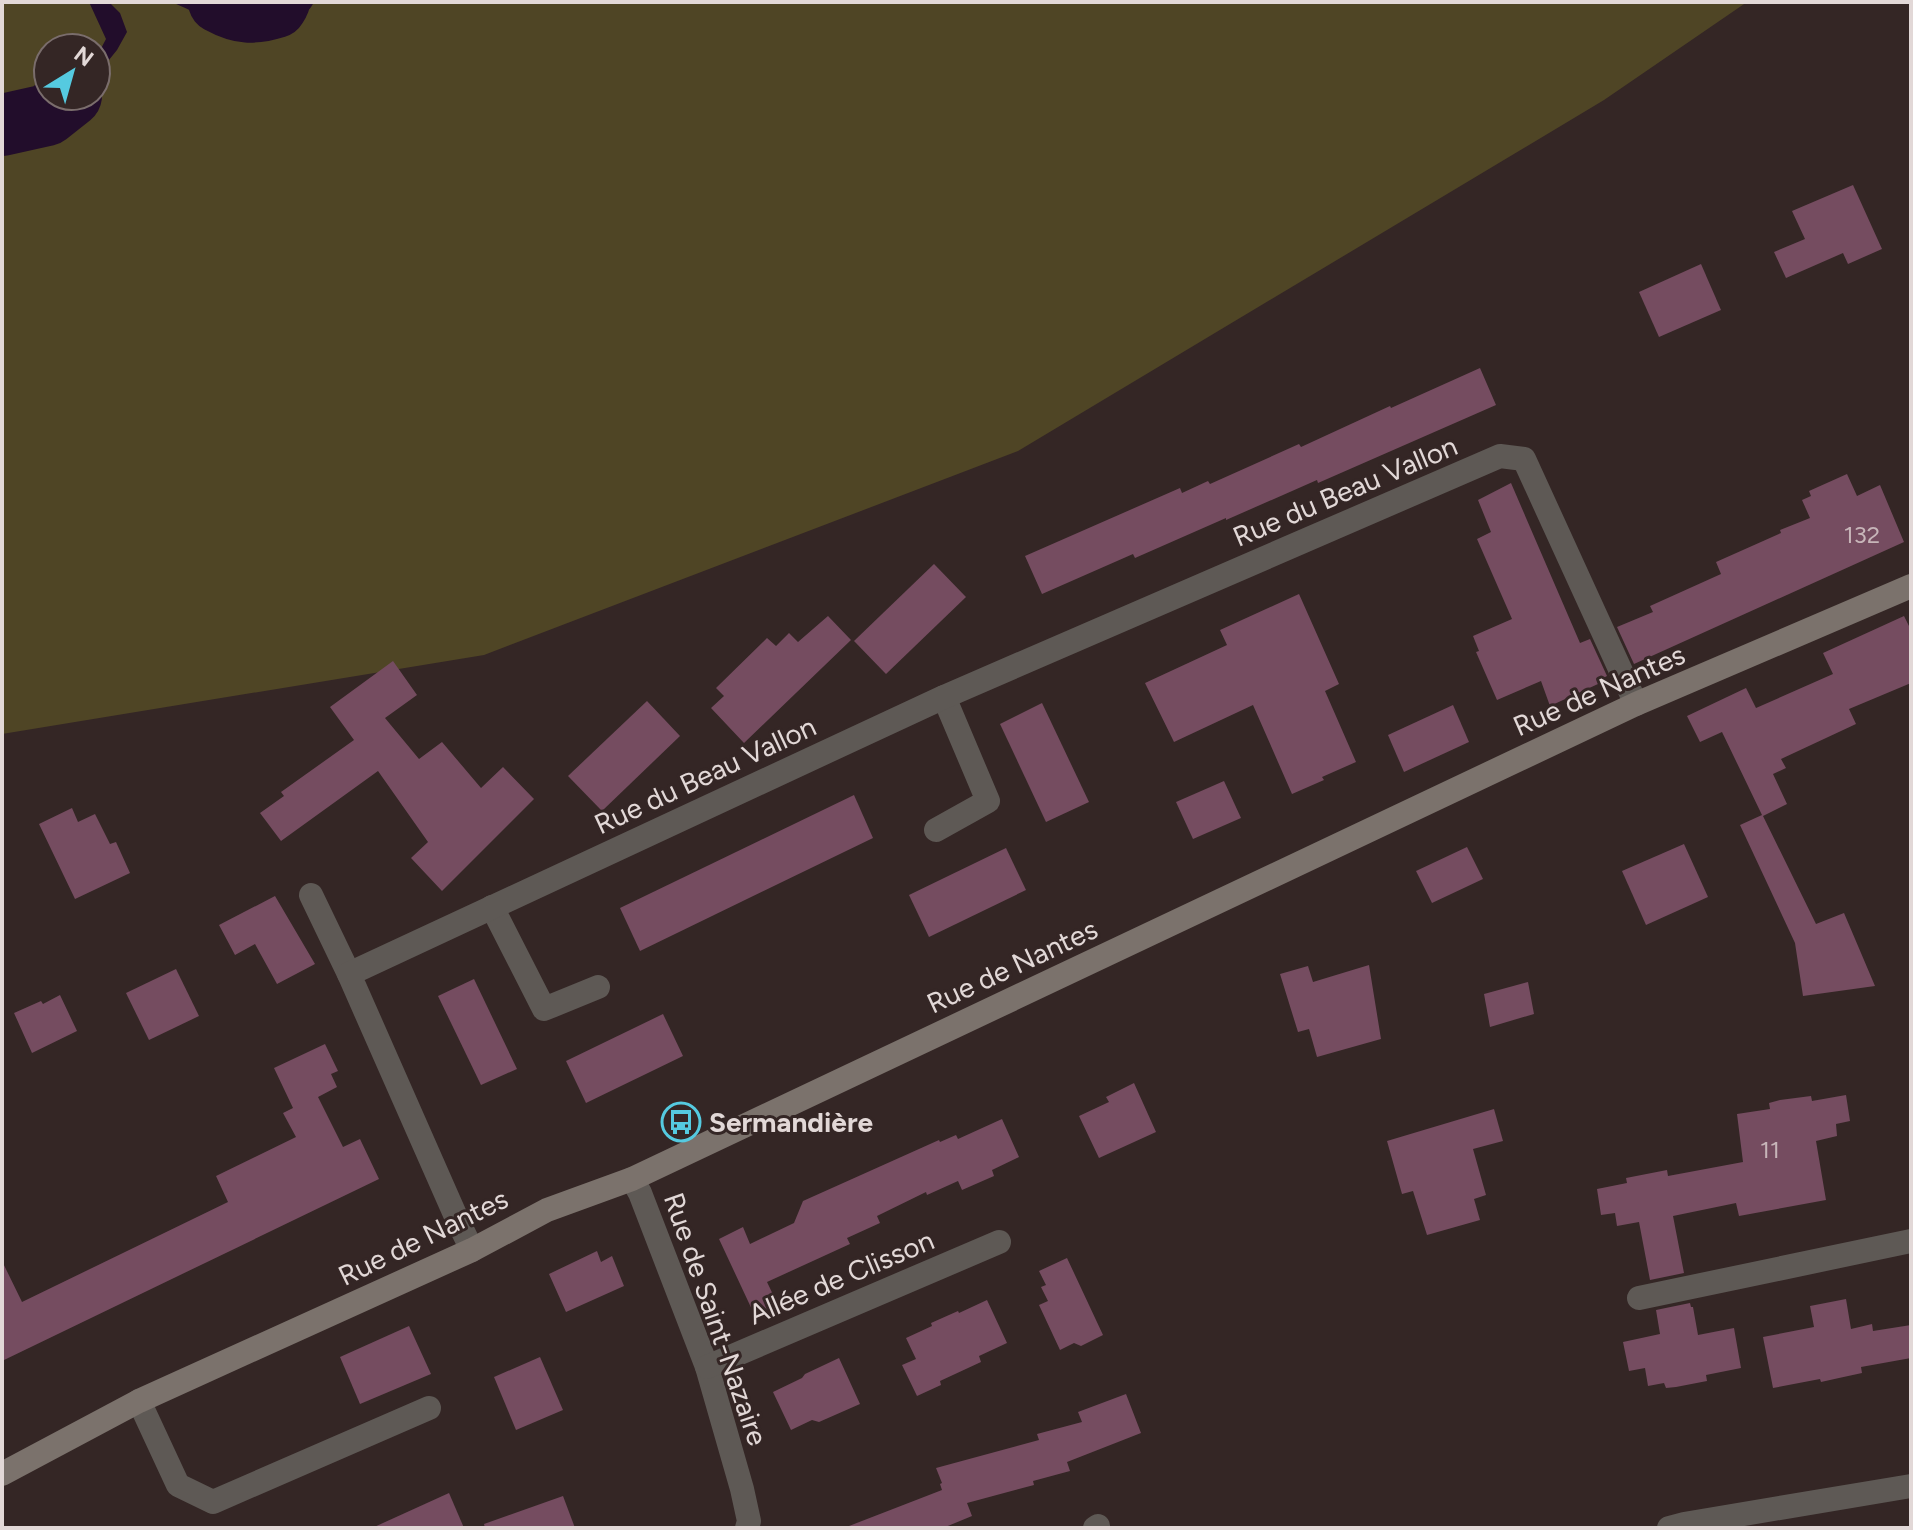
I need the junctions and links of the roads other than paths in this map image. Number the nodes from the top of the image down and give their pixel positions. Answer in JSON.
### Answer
{"nodes":[{"id":1,"x":1911,"y":586,"type":"edge"},
{"id":2,"x":944,"y":697,"type":"junction"},
{"id":3,"x":1636,"y":704,"type":"junction"},
{"id":4,"x":936,"y":830,"type":"dead end"},
{"id":5,"x":311,"y":895,"type":"dead end"},
{"id":6,"x":492,"y":907,"type":"junction"},
{"id":7,"x":349,"y":974,"type":"junction"},
{"id":8,"x":598,"y":987,"type":"dead end"},
{"id":9,"x":632,"y":1179,"type":"junction"},
{"id":10,"x":1911,"y":1241,"type":"edge"},
{"id":11,"x":999,"y":1242,"type":"dead end"},
{"id":12,"x":472,"y":1250,"type":"junction"},
{"id":13,"x":1639,"y":1298,"type":"dead end"},
{"id":14,"x":707,"y":1367,"type":"junction"},
{"id":15,"x":139,"y":1401,"type":"junction"},
{"id":16,"x":429,"y":1408,"type":"dead end"},
{"id":17,"x":2,"y":1474,"type":"edge"},
{"id":18,"x":1911,"y":1486,"type":"edge"},
{"id":19,"x":747,"y":1528,"type":"edge"},
{"id":20,"x":1669,"y":1528,"type":"edge"}],
"edges":[{"from":1,"to":3,"type":"main road","name":"Rue de Nantes"},
{"from":2,"to":3,"type":"street","name":"Rue du Beau Vallon"},
{"from":2,"to":4,"type":"street"},
{"from":2,"to":6,"type":"street","name":"Rue du Beau Vallon"},
{"from":3,"to":9,"type":"main road","name":"Rue de Nantes"},
{"from":5,"to":7,"type":"street"},
{"from":6,"to":7,"type":"street","name":"Rue du Beau Vallon"},
{"from":6,"to":8,"type":"street"},
{"from":7,"to":12,"type":"street"},
{"from":9,"to":12,"type":"main road","name":"Rue de Nantes"},
{"from":9,"to":14,"type":"street","name":"Rue de Saint-Nazaire"},
{"from":10,"to":13,"type":"street"},
{"from":11,"to":14,"type":"street","name":"Allée de Clisson"},
{"from":12,"to":15,"type":"main road","name":"Rue de Nantes"},
{"from":14,"to":19,"type":"street","name":"Rue de Saint-Nazaire"},
{"from":15,"to":16,"type":"street"},
{"from":15,"to":17,"type":"main road","name":"Rue de Nantes"},
{"from":18,"to":20,"type":"street"}]}
